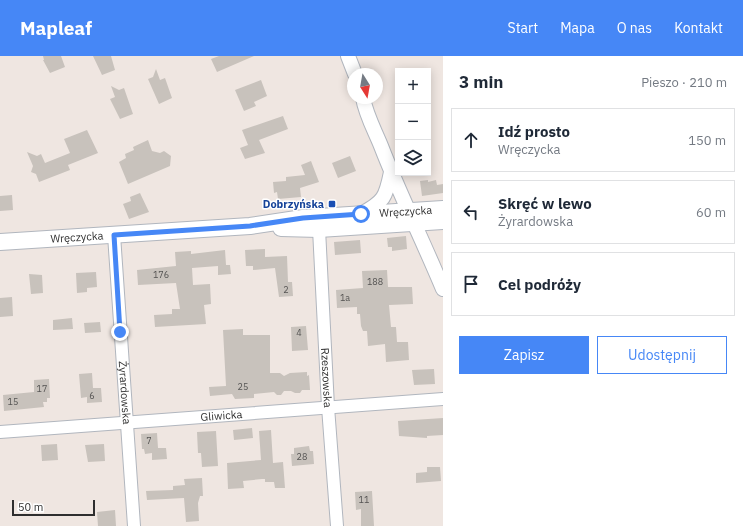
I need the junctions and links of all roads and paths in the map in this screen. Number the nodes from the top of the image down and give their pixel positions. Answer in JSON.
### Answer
{"nodes":[{"id":1,"x":348,"y":56,"type":"edge"},
{"id":2,"x":353,"y":68,"type":"edge"},
{"id":3,"x":365,"y":104,"type":"edge"},
{"id":4,"x":391,"y":172,"type":"junction"},
{"id":5,"x":443,"y":209,"type":"edge"},
{"id":6,"x":361,"y":214,"type":"junction"},
{"id":7,"x":411,"y":217,"type":"junction"},
{"id":8,"x":443,"y":222,"type":"edge"},
{"id":9,"x":250,"y":226,"type":"junction"},
{"id":10,"x":319,"y":230,"type":"junction"},
{"id":11,"x":114,"y":235,"type":"junction"},
{"id":12,"x":0,"y":242,"type":"edge"},
{"id":13,"x":443,"y":289,"type":"edge"},
{"id":14,"x":443,"y":399,"type":"edge"},
{"id":15,"x":328,"y":407,"type":"junction"},
{"id":16,"x":127,"y":422,"type":"junction"},
{"id":17,"x":0,"y":432,"type":"edge"},
{"id":18,"x":134,"y":526,"type":"edge"},
{"id":19,"x":337,"y":526,"type":"edge"}],
"edges":[{"from":1,"to":2,"type":"street"},
{"from":3,"to":4,"type":"street"},
{"from":4,"to":6,"type":"street"},
{"from":4,"to":7,"type":"street"},
{"from":5,"to":7,"type":"main road","name":"Wręczycka"},
{"from":6,"to":7,"type":"main road","name":"Wręczycka"},
{"from":6,"to":9,"type":"main road","name":"Wręczycka"},
{"from":7,"to":8,"type":"main road","name":"Wręczycka"},
{"from":7,"to":10,"type":"main road","name":"Wręczycka"},
{"from":7,"to":13,"type":"street"},
{"from":9,"to":10,"type":"main road","name":"Wręczycka"},
{"from":9,"to":11,"type":"main road","name":"Wręczycka"},
{"from":10,"to":15,"type":"street","name":"Rzeszowska"},
{"from":11,"to":12,"type":"main road","name":"Wręczycka"},
{"from":11,"to":16,"type":"street","name":"Żyrardowska"},
{"from":14,"to":15,"type":"street","name":"Gliwicka"},
{"from":15,"to":16,"type":"street","name":"Gliwicka"},
{"from":15,"to":19,"type":"street","name":"Rzeszowska"},
{"from":16,"to":17,"type":"street","name":"Gliwicka"},
{"from":16,"to":18,"type":"street","name":"Żyrardowska"}]}
